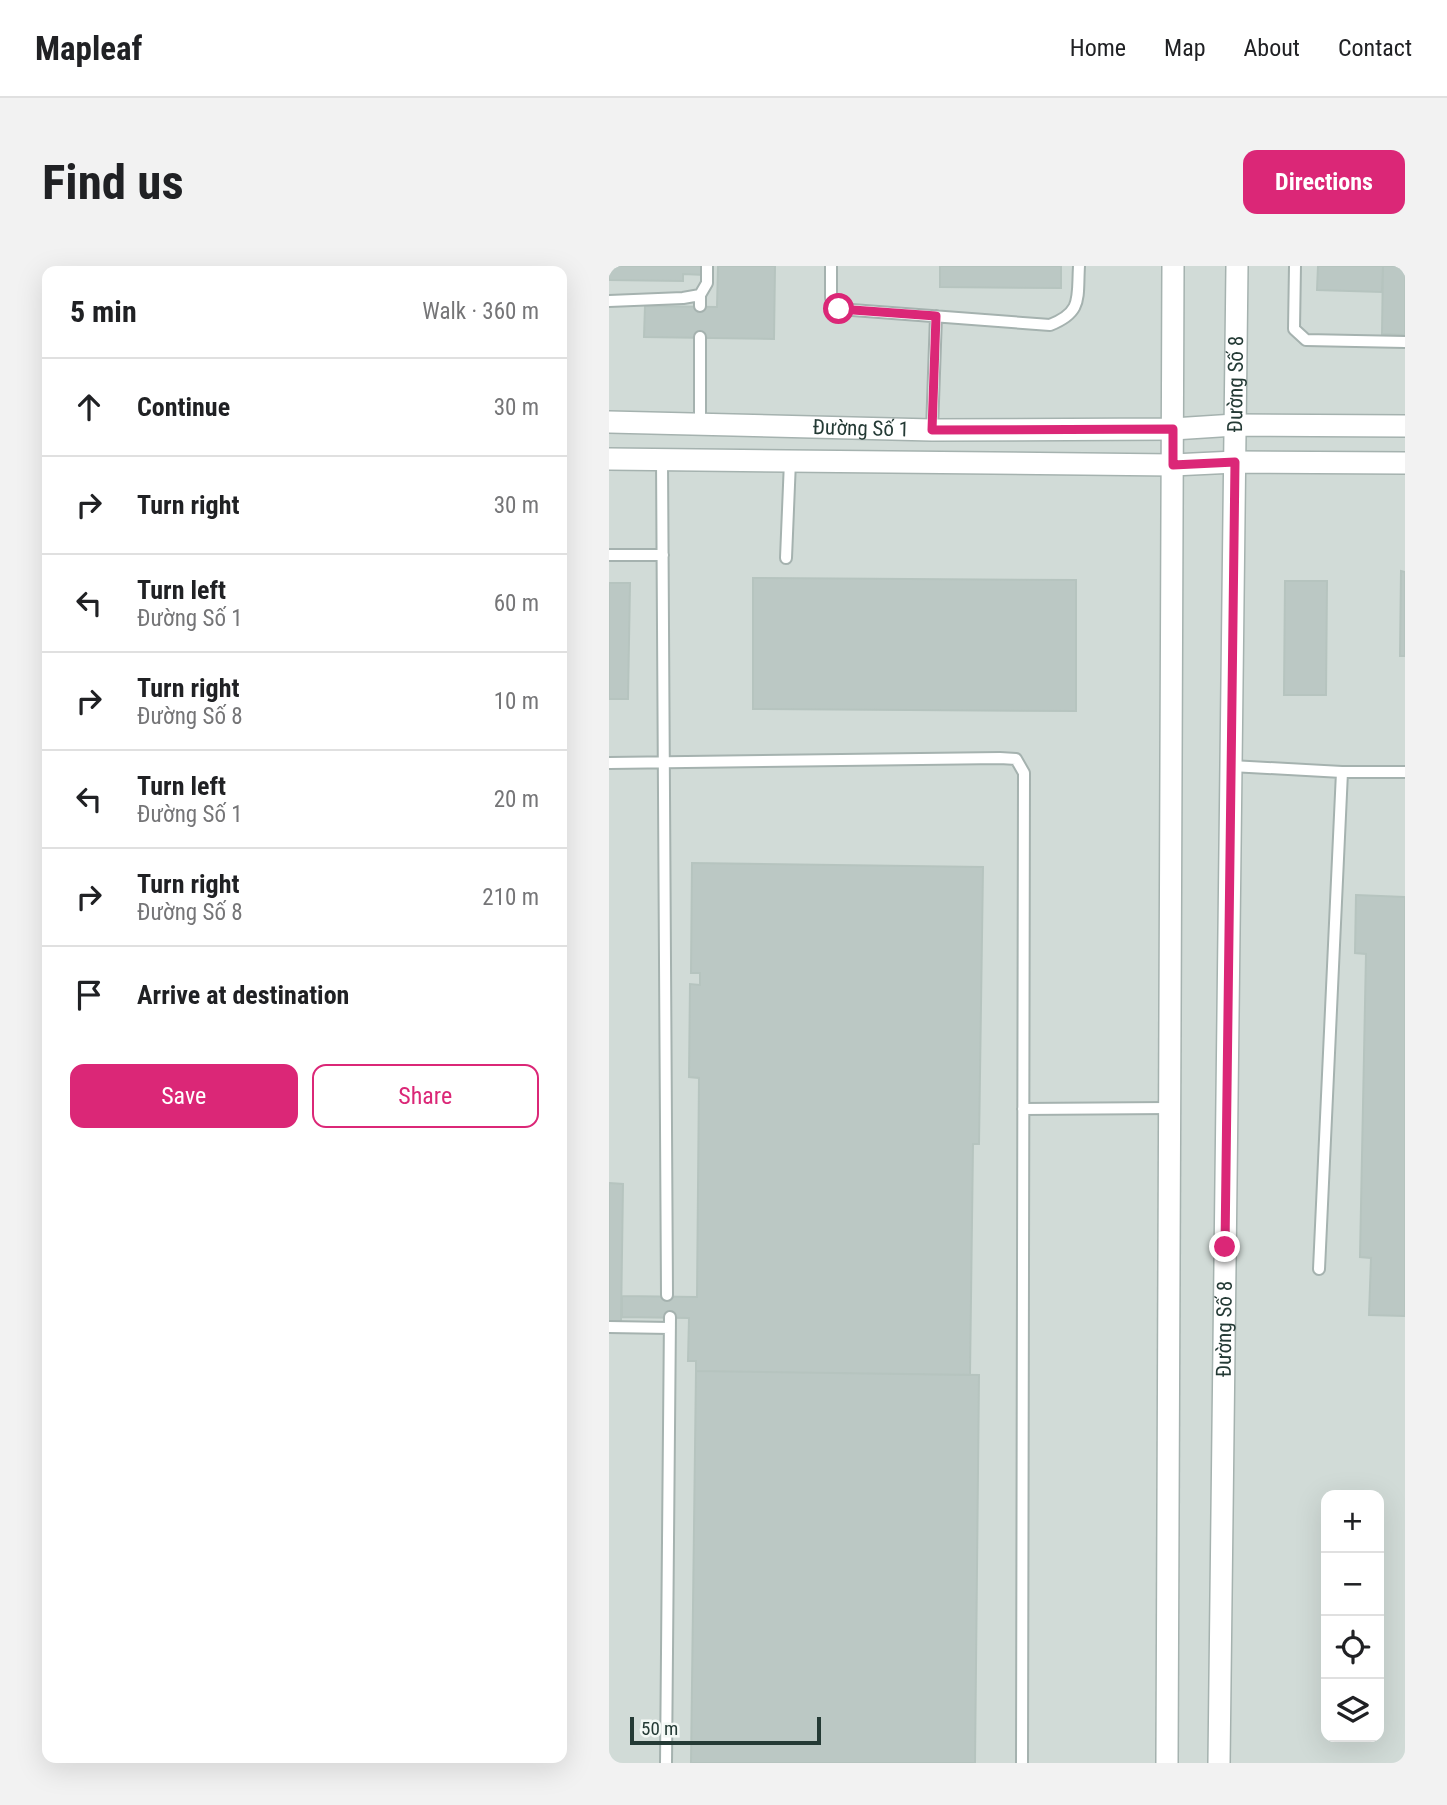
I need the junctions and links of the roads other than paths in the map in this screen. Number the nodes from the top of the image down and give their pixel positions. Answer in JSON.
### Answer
{"nodes":[{"id":1,"x":708,"y":266,"type":"edge"},
{"id":2,"x":831,"y":266,"type":"edge"},
{"id":3,"x":1079,"y":266,"type":"edge"},
{"id":4,"x":1173,"y":266,"type":"edge"},
{"id":5,"x":1237,"y":266,"type":"edge"},
{"id":6,"x":1295,"y":266,"type":"edge"},
{"id":7,"x":609,"y":301,"type":"edge"},
{"id":8,"x":936,"y":316,"type":"junction"},
{"id":9,"x":700,"y":337,"type":"dead end"},
{"id":10,"x":1405,"y":342,"type":"edge"},
{"id":11,"x":609,"y":422,"type":"edge"},
{"id":12,"x":701,"y":424,"type":"junction"},
{"id":13,"x":1235,"y":425,"type":"junction"},
{"id":14,"x":1405,"y":426,"type":"edge"},
{"id":15,"x":1173,"y":429,"type":"junction"},
{"id":16,"x":932,"y":430,"type":"junction"},
{"id":17,"x":609,"y":459,"type":"edge"},
{"id":18,"x":662,"y":460,"type":"junction"},
{"id":19,"x":790,"y":461,"type":"junction"},
{"id":20,"x":1235,"y":462,"type":"junction"},
{"id":21,"x":1405,"y":463,"type":"edge"},
{"id":22,"x":1173,"y":465,"type":"junction"},
{"id":23,"x":609,"y":555,"type":"edge"},
{"id":24,"x":663,"y":555,"type":"junction"},
{"id":25,"x":786,"y":558,"type":"dead end"},
{"id":26,"x":664,"y":762,"type":"junction"},
{"id":27,"x":609,"y":763,"type":"edge"},
{"id":28,"x":1231,"y":766,"type":"junction"},
{"id":29,"x":1342,"y":772,"type":"junction"},
{"id":30,"x":1405,"y":772,"type":"edge"},
{"id":31,"x":1170,"y":1108,"type":"junction"},
{"id":32,"x":1023,"y":1109,"type":"junction"},
{"id":33,"x":1319,"y":1269,"type":"dead end"},
{"id":34,"x":667,"y":1295,"type":"dead end"},
{"id":35,"x":609,"y":1327,"type":"edge"},
{"id":36,"x":666,"y":1763,"type":"edge"},
{"id":37,"x":1022,"y":1763,"type":"edge"},
{"id":38,"x":1167,"y":1763,"type":"edge"},
{"id":39,"x":1219,"y":1763,"type":"edge"}],
"edges":[{"from":1,"to":7,"type":"lane"},
{"from":2,"to":8,"type":"lane"},
{"from":3,"to":8,"type":"lane"},
{"from":4,"to":15,"type":"street"},
{"from":5,"to":13,"type":"street","name":"Đường Số 8"},
{"from":6,"to":10,"type":"lane"},
{"from":8,"to":16,"type":"lane"},
{"from":9,"to":12,"type":"lane"},
{"from":11,"to":12,"type":"street","name":"Đường Số 1"},
{"from":12,"to":16,"type":"street","name":"Đường Số 1"},
{"from":13,"to":14,"type":"street","name":"Đường Số 1"},
{"from":13,"to":15,"type":"street","name":"Đường Số 1"},
{"from":13,"to":20,"type":"street","name":"Đường Số 8"},
{"from":15,"to":16,"type":"street","name":"Đường Số 1"},
{"from":15,"to":22,"type":"street"},
{"from":17,"to":18,"type":"street","name":"Đường Số 1"},
{"from":18,"to":19,"type":"street","name":"Đường Số 1"},
{"from":18,"to":24,"type":"lane"},
{"from":19,"to":22,"type":"street","name":"Đường Số 1"},
{"from":19,"to":25,"type":"lane"},
{"from":20,"to":21,"type":"street","name":"Đường Số 1"},
{"from":20,"to":22,"type":"street","name":"Đường Số 1"},
{"from":20,"to":28,"type":"street","name":"Đường Số 8"},
{"from":22,"to":31,"type":"street"},
{"from":23,"to":24,"type":"lane"},
{"from":24,"to":26,"type":"lane"},
{"from":26,"to":27,"type":"lane"},
{"from":26,"to":32,"type":"lane"},
{"from":26,"to":34,"type":"lane"},
{"from":28,"to":29,"type":"lane"},
{"from":28,"to":39,"type":"street","name":"Đường Số 8"},
{"from":29,"to":30,"type":"lane"},
{"from":29,"to":33,"type":"lane"},
{"from":31,"to":32,"type":"lane"},
{"from":31,"to":38,"type":"street"},
{"from":32,"to":37,"type":"lane"},
{"from":35,"to":36,"type":"lane"}]}
